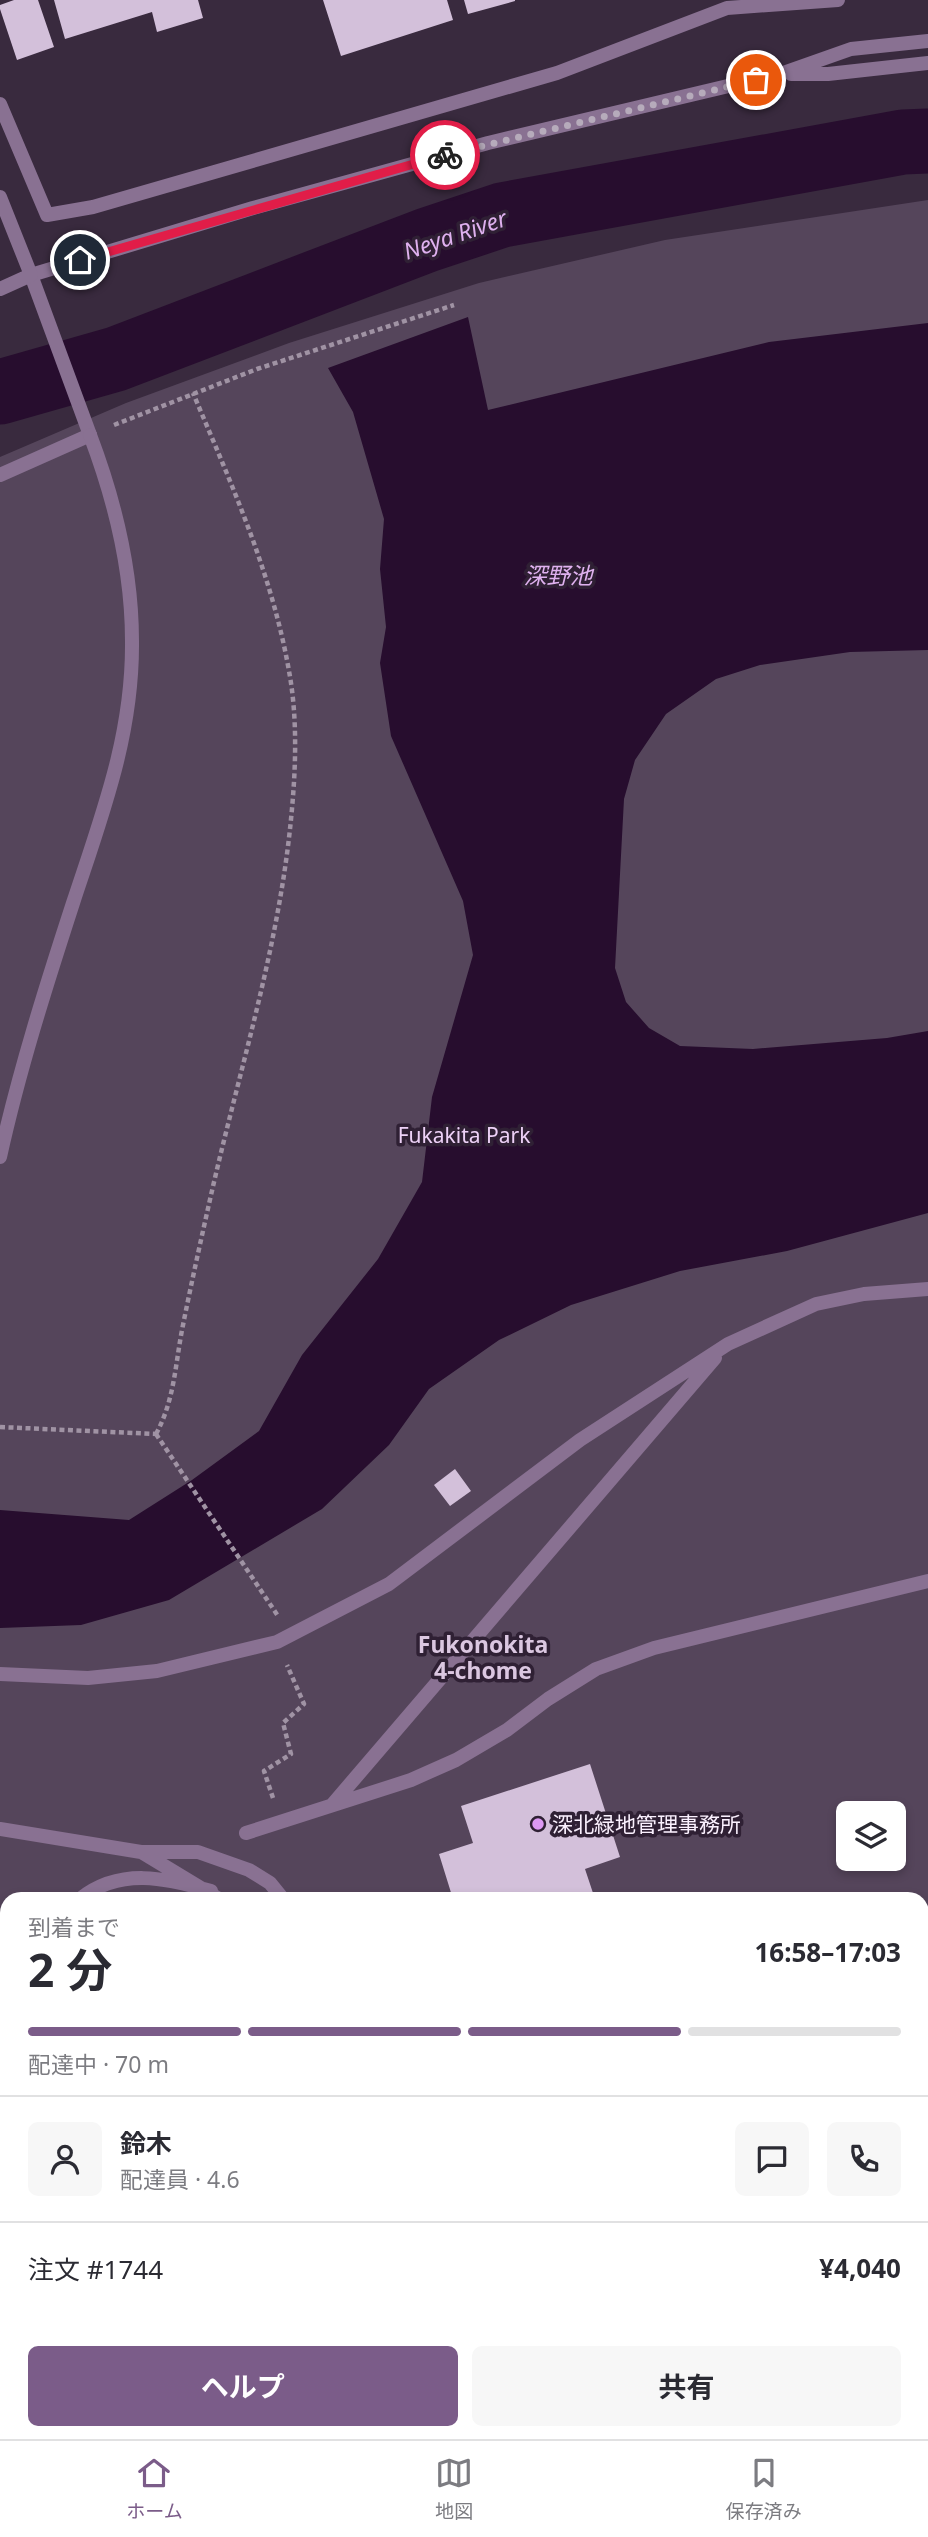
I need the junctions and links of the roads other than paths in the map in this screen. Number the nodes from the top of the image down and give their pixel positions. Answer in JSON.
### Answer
{"nodes":[{"id":1,"x":838,"y":0,"type":"edge"},
{"id":2,"x":727,"y":4,"type":"edge"},
{"id":3,"x":928,"y":41,"type":"edge"},
{"id":4,"x":928,"y":63,"type":"edge"},
{"id":5,"x":783,"y":73,"type":"junction"},
{"id":6,"x":0,"y":104,"type":"edge"},
{"id":7,"x":0,"y":197,"type":"edge"},
{"id":8,"x":31,"y":275,"type":"junction"},
{"id":9,"x":0,"y":289,"type":"edge"},
{"id":10,"x":90,"y":435,"type":"junction"},
{"id":11,"x":0,"y":475,"type":"edge"},
{"id":12,"x":0,"y":1157,"type":"edge"},
{"id":13,"x":928,"y":1289,"type":"edge"},
{"id":14,"x":728,"y":1344,"type":"junction"},
{"id":15,"x":928,"y":1581,"type":"edge"},
{"id":16,"x":0,"y":1674,"type":"edge"},
{"id":17,"x":331,"y":1806,"type":"junction"},
{"id":18,"x":0,"y":1829,"type":"edge"},
{"id":19,"x":246,"y":1833,"type":"dead end"},
{"id":20,"x":141,"y":1852,"type":"junction"},
{"id":21,"x":92,"y":1892,"type":"edge"},
{"id":22,"x":207,"y":1892,"type":"edge"},
{"id":23,"x":210,"y":1892,"type":"edge"},
{"id":24,"x":277,"y":1892,"type":"edge"}],
"edges":[{"from":1,"to":2,"type":"street"},
{"from":2,"to":6,"type":"street"},
{"from":3,"to":5,"type":"street"},
{"from":4,"to":5,"type":"street"},
{"from":5,"to":8,"type":"street"},
{"from":7,"to":8,"type":"street"},
{"from":8,"to":9,"type":"street"},
{"from":8,"to":10,"type":"street"},
{"from":10,"to":11,"type":"street"},
{"from":10,"to":12,"type":"street"},
{"from":13,"to":14,"type":"street"},
{"from":14,"to":16,"type":"street"},
{"from":14,"to":17,"type":"street"},
{"from":15,"to":17,"type":"street"},
{"from":17,"to":19,"type":"street"},
{"from":18,"to":20,"type":"street"},
{"from":20,"to":23,"type":"street"},
{"from":20,"to":24,"type":"street"},
{"from":21,"to":22,"type":"street"}]}
